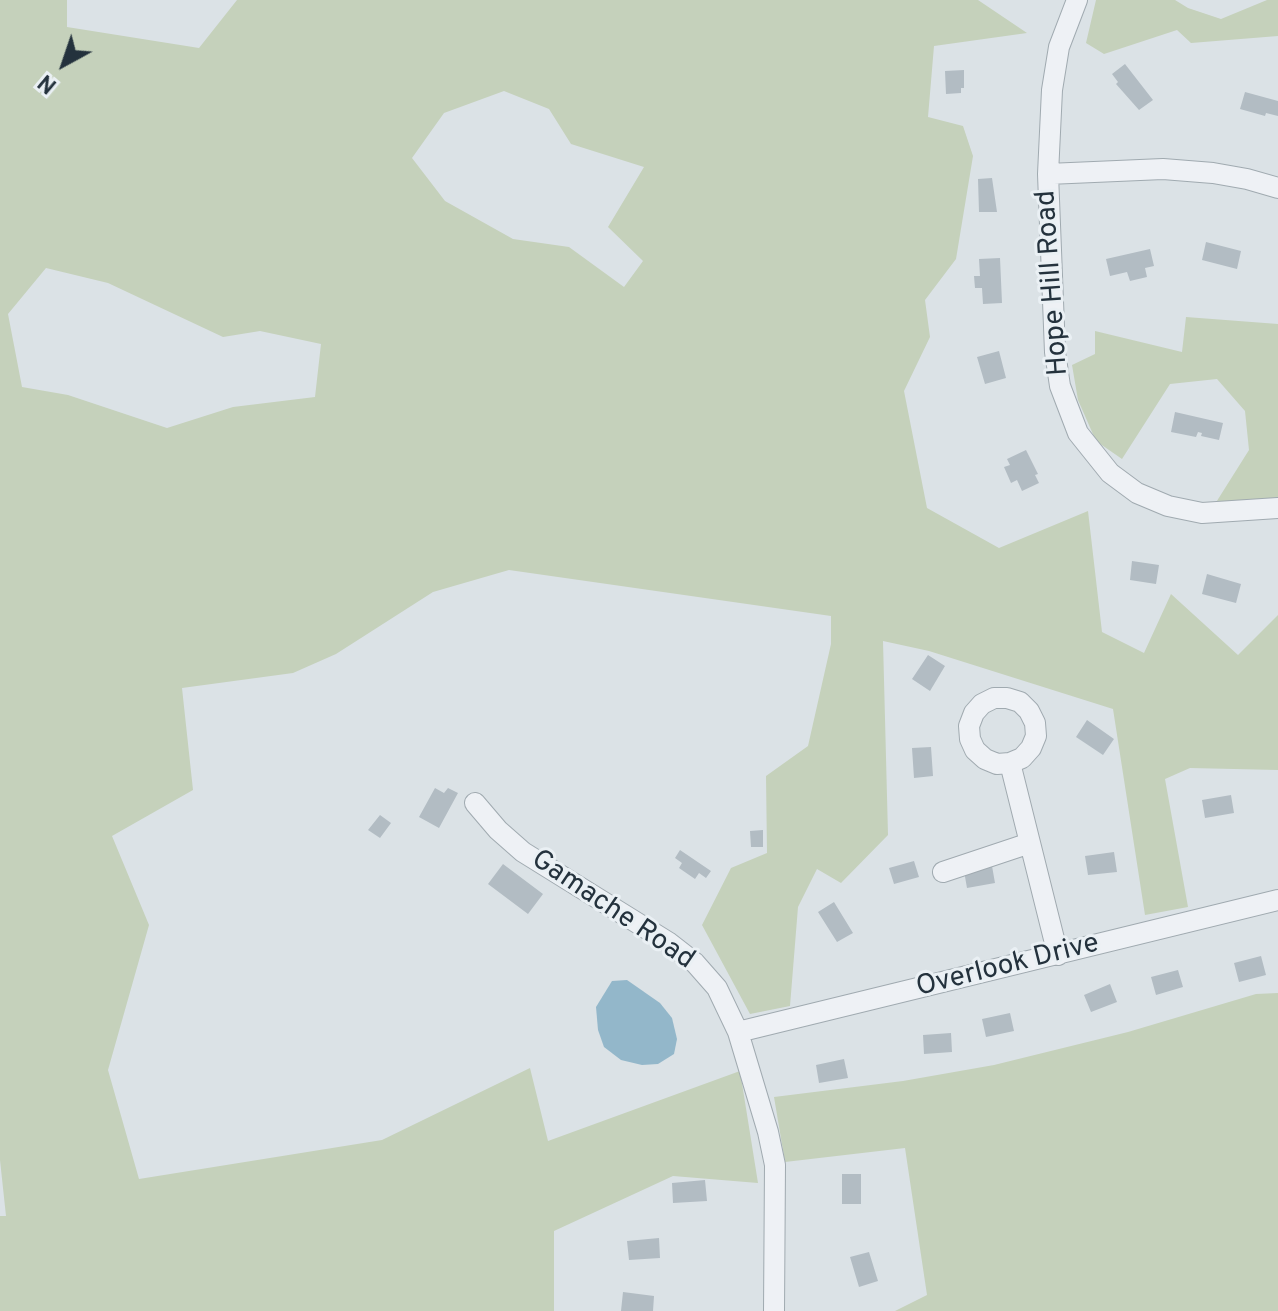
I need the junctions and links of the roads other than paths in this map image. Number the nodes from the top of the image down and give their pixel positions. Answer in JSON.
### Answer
{"nodes":[{"id":1,"x":1077,"y":0,"type":"edge"},
{"id":2,"x":1048,"y":174,"type":"junction"},
{"id":3,"x":1278,"y":188,"type":"edge"},
{"id":4,"x":1278,"y":508,"type":"edge"},
{"id":5,"x":1010,"y":763,"type":"dead end"},
{"id":6,"x":475,"y":803,"type":"dead end"},
{"id":7,"x":1030,"y":843,"type":"junction"},
{"id":8,"x":943,"y":872,"type":"dead end"},
{"id":9,"x":1278,"y":900,"type":"edge"},
{"id":10,"x":1058,"y":955,"type":"junction"},
{"id":11,"x":738,"y":1032,"type":"junction"},
{"id":12,"x":774,"y":1311,"type":"edge"}],
"edges":[{"from":1,"to":2,"type":"street","name":"Hope Hill Road"},
{"from":2,"to":3,"type":"street"},
{"from":2,"to":4,"type":"street","name":"Hope Hill Road"},
{"from":5,"to":7,"type":"street"},
{"from":6,"to":11,"type":"street","name":"Gamache Road"},
{"from":7,"to":8,"type":"street"},
{"from":7,"to":10,"type":"street"},
{"from":9,"to":10,"type":"street","name":"Overlook Drive"},
{"from":10,"to":11,"type":"street","name":"Overlook Drive"},
{"from":11,"to":12,"type":"street","name":"Gamache Road"}]}
